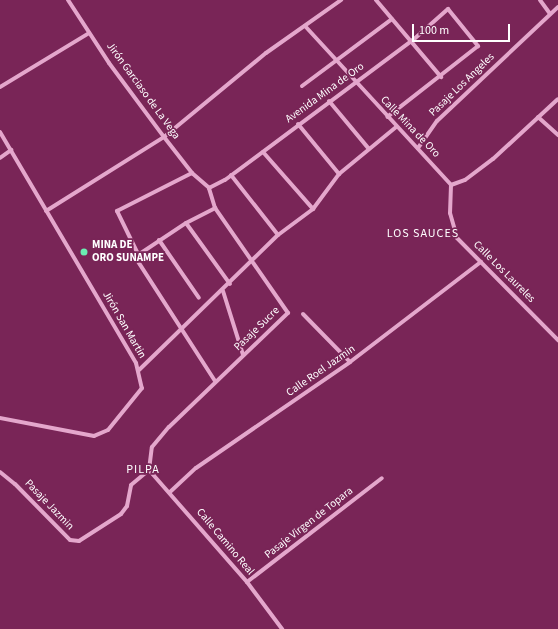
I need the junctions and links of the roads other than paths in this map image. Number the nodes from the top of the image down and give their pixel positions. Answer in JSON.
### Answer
{"nodes":[{"id":1,"x":68,"y":0,"type":"edge"},
{"id":2,"x":342,"y":0,"type":"edge"},
{"id":3,"x":376,"y":0,"type":"edge"},
{"id":4,"x":540,"y":0,"type":"edge"},
{"id":5,"x":558,"y":7,"type":"edge"},
{"id":6,"x":550,"y":14,"type":"junction"},
{"id":7,"x":392,"y":19,"type":"junction"},
{"id":8,"x":305,"y":26,"type":"junction"},
{"id":9,"x":90,"y":33,"type":"junction"},
{"id":10,"x":413,"y":40,"type":"junction"},
{"id":11,"x":337,"y":59,"type":"junction"},
{"id":12,"x":441,"y":77,"type":"junction"},
{"id":13,"x":355,"y":82,"type":"junction"},
{"id":14,"x":302,"y":86,"type":"dead end"},
{"id":15,"x":0,"y":87,"type":"edge"},
{"id":16,"x":558,"y":100,"type":"edge"},
{"id":17,"x":329,"y":101,"type":"junction"},
{"id":18,"x":387,"y":117,"type":"junction"},
{"id":19,"x":538,"y":117,"type":"junction"},
{"id":20,"x":298,"y":124,"type":"junction"},
{"id":21,"x":396,"y":127,"type":"junction"},
{"id":22,"x":0,"y":132,"type":"edge"},
{"id":23,"x":558,"y":135,"type":"edge"},
{"id":24,"x":164,"y":137,"type":"junction"},
{"id":25,"x":418,"y":148,"type":"junction"},
{"id":26,"x":369,"y":149,"type":"junction"},
{"id":27,"x":11,"y":150,"type":"junction"},
{"id":28,"x":263,"y":152,"type":"junction"},
{"id":29,"x":0,"y":158,"type":"edge"},
{"id":30,"x":192,"y":173,"type":"junction"},
{"id":31,"x":339,"y":174,"type":"junction"},
{"id":32,"x":231,"y":175,"type":"junction"},
{"id":33,"x":450,"y":185,"type":"junction"},
{"id":34,"x":210,"y":188,"type":"junction"},
{"id":35,"x":215,"y":208,"type":"junction"},
{"id":36,"x":313,"y":209,"type":"junction"},
{"id":37,"x":46,"y":211,"type":"junction"},
{"id":38,"x":186,"y":223,"type":"junction"},
{"id":39,"x":278,"y":235,"type":"junction"},
{"id":40,"x":159,"y":240,"type":"junction"},
{"id":41,"x":138,"y":254,"type":"junction"},
{"id":42,"x":481,"y":262,"type":"junction"},
{"id":43,"x":252,"y":263,"type":"junction"},
{"id":44,"x":230,"y":284,"type":"junction"},
{"id":45,"x":223,"y":291,"type":"junction"},
{"id":46,"x":199,"y":298,"type":"dead end"},
{"id":47,"x":303,"y":314,"type":"dead end"},
{"id":48,"x":182,"y":328,"type":"junction"},
{"id":49,"x":558,"y":340,"type":"edge"},
{"id":50,"x":243,"y":355,"type":"junction"},
{"id":51,"x":350,"y":362,"type":"junction"},
{"id":52,"x":139,"y":370,"type":"junction"},
{"id":53,"x":215,"y":381,"type":"junction"},
{"id":54,"x":0,"y":418,"type":"edge"},
{"id":55,"x":149,"y":470,"type":"junction"},
{"id":56,"x":0,"y":472,"type":"edge"},
{"id":57,"x":382,"y":478,"type":"dead end"},
{"id":58,"x":170,"y":492,"type":"junction"},
{"id":59,"x":247,"y":582,"type":"junction"},
{"id":60,"x":282,"y":629,"type":"edge"}],
"edges":[{"from":1,"to":9,"type":"street","name":"Jirón Garciaso de La Vega"},
{"from":2,"to":8,"type":"street"},
{"from":3,"to":7,"type":"street"},
{"from":4,"to":6,"type":"street"},
{"from":5,"to":6,"type":"street","name":"Pasaje Los Angeles"},
{"from":6,"to":25,"type":"street","name":"Pasaje Los Angeles"},
{"from":7,"to":10,"type":"street"},
{"from":7,"to":11,"type":"street"},
{"from":8,"to":11,"type":"street","name":"Calle Mina de Oro"},
{"from":8,"to":24,"type":"street"},
{"from":9,"to":15,"type":"street"},
{"from":9,"to":24,"type":"street","name":"Jirón Garciaso de La Vega"},
{"from":10,"to":12,"type":"street"},
{"from":10,"to":12,"type":"street","name":"Avenida Mina de Oro"},
{"from":10,"to":13,"type":"street","name":"Avenida Mina de Oro"},
{"from":11,"to":13,"type":"street","name":"Calle Mina de Oro"},
{"from":11,"to":14,"type":"street"},
{"from":12,"to":18,"type":"street"},
{"from":13,"to":17,"type":"street","name":"Avenida Mina de Oro"},
{"from":13,"to":18,"type":"street","name":"Calle Mina de Oro"},
{"from":16,"to":19,"type":"street"},
{"from":17,"to":20,"type":"street","name":"Avenida Mina de Oro"},
{"from":17,"to":26,"type":"street"},
{"from":18,"to":21,"type":"street","name":"Calle Mina de Oro"},
{"from":19,"to":23,"type":"street"},
{"from":19,"to":33,"type":"street"},
{"from":20,"to":28,"type":"street","name":"Avenida Mina de Oro"},
{"from":20,"to":31,"type":"street"},
{"from":21,"to":25,"type":"street","name":"Calle Mina de Oro"},
{"from":21,"to":26,"type":"street"},
{"from":22,"to":27,"type":"street","name":"Jirón San Martin"},
{"from":24,"to":30,"type":"street","name":"Jirón Garciaso de La Vega"},
{"from":24,"to":37,"type":"street"},
{"from":25,"to":33,"type":"street","name":"Calle Mina de Oro"},
{"from":26,"to":31,"type":"street"},
{"from":27,"to":29,"type":"street"},
{"from":27,"to":37,"type":"street","name":"Jirón San Martin"},
{"from":28,"to":32,"type":"street","name":"Avenida Mina de Oro"},
{"from":28,"to":36,"type":"street"},
{"from":30,"to":34,"type":"street","name":"Jirón Garciaso de La Vega"},
{"from":30,"to":41,"type":"street"},
{"from":31,"to":36,"type":"street"},
{"from":32,"to":34,"type":"street","name":"Avenida Mina de Oro"},
{"from":32,"to":39,"type":"street"},
{"from":33,"to":42,"type":"street","name":"Calle Los Laureles"},
{"from":34,"to":35,"type":"street","name":"Pasaje Sucre"},
{"from":35,"to":38,"type":"street"},
{"from":35,"to":43,"type":"street","name":"Pasaje Sucre"},
{"from":36,"to":39,"type":"street"},
{"from":37,"to":52,"type":"street","name":"Jirón San Martin"},
{"from":38,"to":40,"type":"street"},
{"from":38,"to":44,"type":"street"},
{"from":39,"to":43,"type":"street"},
{"from":40,"to":41,"type":"street"},
{"from":40,"to":46,"type":"street"},
{"from":41,"to":48,"type":"street"},
{"from":42,"to":49,"type":"street","name":"Calle Los Laureles"},
{"from":42,"to":51,"type":"street","name":"Calle Roel Jazmin"},
{"from":43,"to":44,"type":"street"},
{"from":43,"to":50,"type":"street","name":"Pasaje Sucre"},
{"from":44,"to":45,"type":"street"},
{"from":45,"to":48,"type":"street"},
{"from":45,"to":50,"type":"street"},
{"from":47,"to":51,"type":"street"},
{"from":48,"to":52,"type":"street"},
{"from":48,"to":53,"type":"street"},
{"from":50,"to":53,"type":"street","name":"Pasaje Sucre"},
{"from":51,"to":58,"type":"street","name":"Calle Roel Jazmin"},
{"from":52,"to":54,"type":"street","name":"Jirón San Martin"},
{"from":53,"to":55,"type":"street","name":"Pasaje Sucre"},
{"from":55,"to":56,"type":"street","name":"Pasaje Jazmin"},
{"from":55,"to":58,"type":"street","name":"Calle Camino Real"},
{"from":57,"to":59,"type":"street","name":"Pasaje Virgen de Topara"},
{"from":58,"to":59,"type":"street","name":"Calle Camino Real"},
{"from":59,"to":60,"type":"street","name":"Calle Camino Real"}]}
